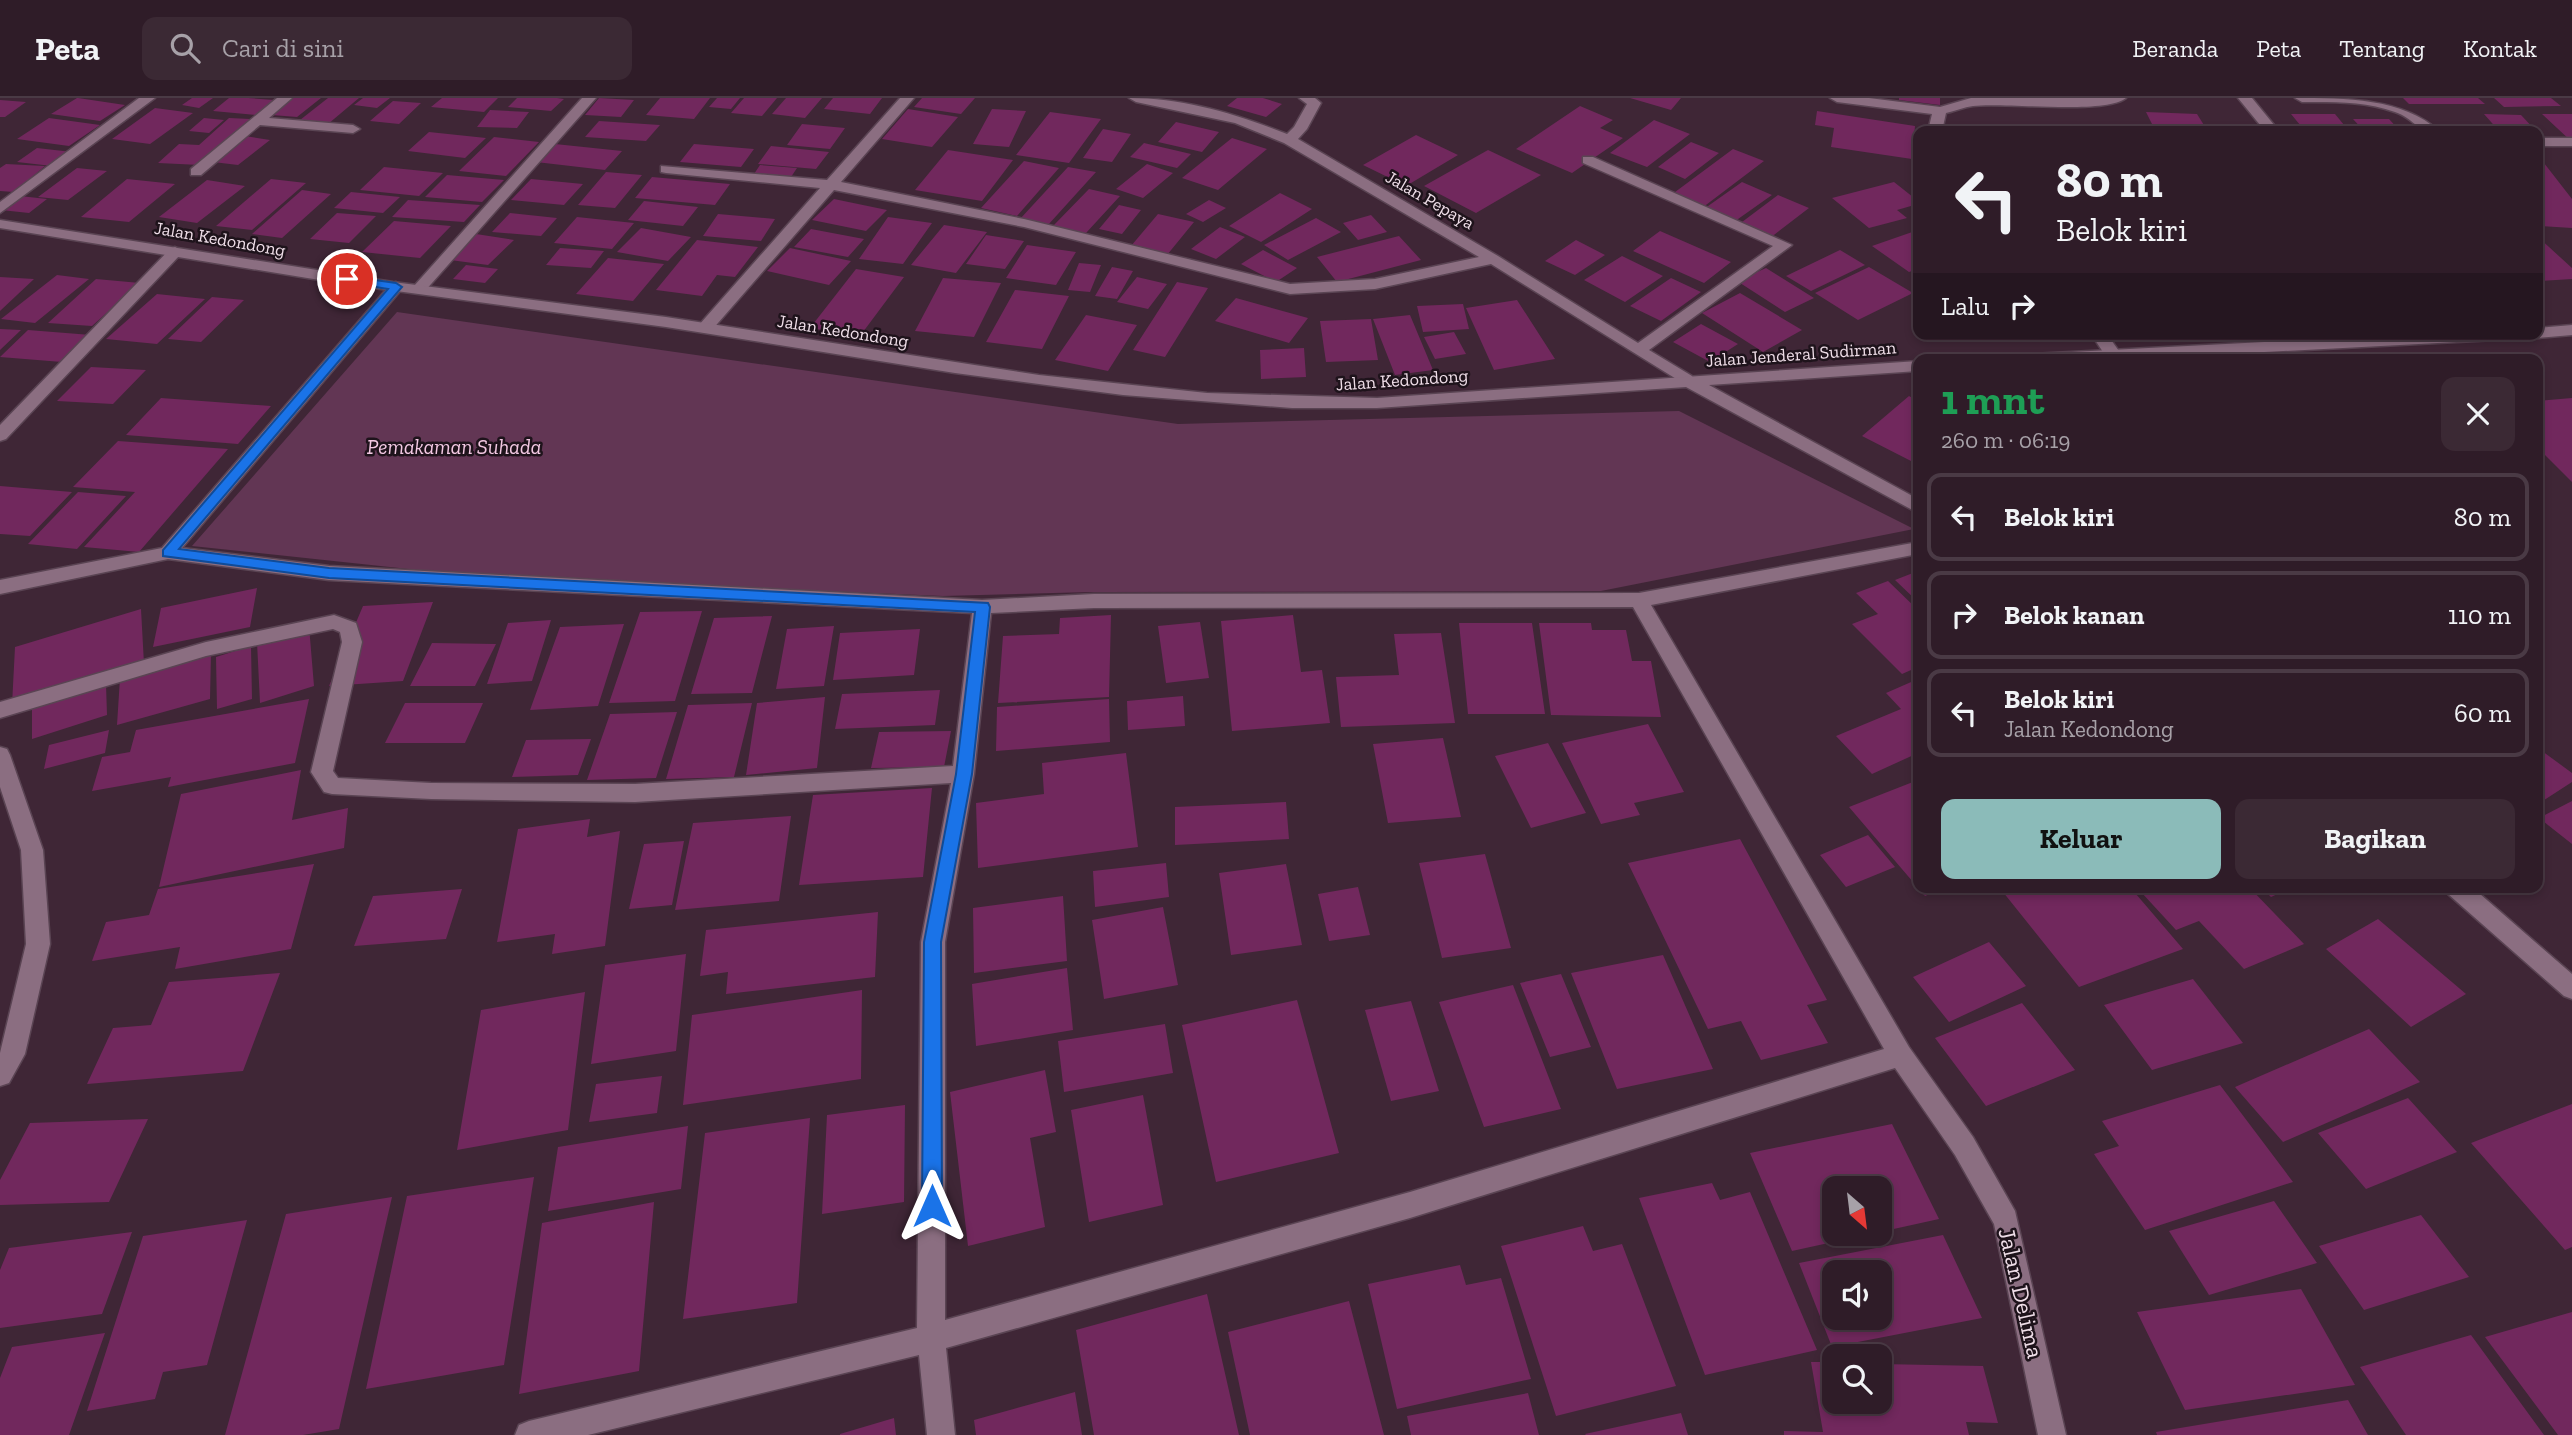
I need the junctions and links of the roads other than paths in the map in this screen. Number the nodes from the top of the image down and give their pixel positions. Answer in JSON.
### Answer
{"nodes":[{"id":1,"x":148,"y":98,"type":"edge"},
{"id":2,"x":285,"y":98,"type":"edge"},
{"id":3,"x":589,"y":98,"type":"edge"},
{"id":4,"x":907,"y":98,"type":"edge"},
{"id":5,"x":1136,"y":98,"type":"edge"},
{"id":6,"x":1306,"y":98,"type":"edge"},
{"id":7,"x":1837,"y":98,"type":"edge"},
{"id":8,"x":2119,"y":98,"type":"edge"},
{"id":9,"x":2245,"y":98,"type":"edge"},
{"id":10,"x":2302,"y":98,"type":"edge"},
{"id":11,"x":2350,"y":98,"type":"edge"},
{"id":12,"x":1940,"y":111,"type":"junction"},
{"id":13,"x":256,"y":121,"type":"junction"},
{"id":14,"x":1936,"y":126,"type":"edge"},
{"id":15,"x":2268,"y":126,"type":"edge"},
{"id":16,"x":2425,"y":126,"type":"edge"},
{"id":17,"x":353,"y":130,"type":"dead end"},
{"id":18,"x":1289,"y":140,"type":"junction"},
{"id":19,"x":2543,"y":142,"type":"edge"},
{"id":20,"x":2572,"y":142,"type":"edge"},
{"id":21,"x":1588,"y":160,"type":"dead end"},
{"id":22,"x":666,"y":169,"type":"dead end"},
{"id":23,"x":196,"y":172,"type":"dead end"},
{"id":24,"x":832,"y":185,"type":"junction"},
{"id":25,"x":0,"y":209,"type":"edge"},
{"id":26,"x":0,"y":224,"type":"edge"},
{"id":27,"x":175,"y":252,"type":"junction"},
{"id":28,"x":1493,"y":259,"type":"junction"},
{"id":29,"x":396,"y":287,"type":"junction"},
{"id":30,"x":419,"y":289,"type":"junction"},
{"id":31,"x":705,"y":328,"type":"junction"},
{"id":32,"x":2572,"y":330,"type":"edge"},
{"id":33,"x":2543,"y":333,"type":"edge"},
{"id":34,"x":2103,"y":340,"type":"edge"},
{"id":35,"x":2330,"y":340,"type":"edge"},
{"id":36,"x":1638,"y":350,"type":"junction"},
{"id":37,"x":2113,"y":354,"type":"joint"},
{"id":38,"x":1913,"y":366,"type":"edge"},
{"id":39,"x":1686,"y":380,"type":"junction"},
{"id":40,"x":0,"y":435,"type":"edge"},
{"id":41,"x":1913,"y":504,"type":"edge"},
{"id":42,"x":1913,"y":549,"type":"edge"},
{"id":43,"x":168,"y":553,"type":"junction"},
{"id":44,"x":0,"y":587,"type":"edge"},
{"id":45,"x":1639,"y":600,"type":"junction"},
{"id":46,"x":982,"y":607,"type":"junction"},
{"id":47,"x":0,"y":710,"type":"edge"},
{"id":48,"x":0,"y":755,"type":"edge"},
{"id":49,"x":964,"y":774,"type":"junction"},
{"id":50,"x":2463,"y":893,"type":"edge"},
{"id":51,"x":2572,"y":989,"type":"edge"},
{"id":52,"x":1900,"y":1055,"type":"junction"},
{"id":53,"x":0,"y":1074,"type":"edge"},
{"id":54,"x":931,"y":1338,"type":"junction"},
{"id":55,"x":529,"y":1435,"type":"edge"},
{"id":56,"x":941,"y":1435,"type":"edge"},
{"id":57,"x":2052,"y":1435,"type":"edge"}],
"edges":[{"from":1,"to":25,"type":"street"},
{"from":2,"to":13,"type":"street"},
{"from":3,"to":30,"type":"street"},
{"from":4,"to":24,"type":"street"},
{"from":5,"to":18,"type":"street","name":"Jalan Pepaya"},
{"from":6,"to":18,"type":"street"},
{"from":7,"to":12,"type":"street"},
{"from":8,"to":12,"type":"street"},
{"from":9,"to":15,"type":"street"},
{"from":10,"to":11,"type":"street"},
{"from":11,"to":16,"type":"street"},
{"from":12,"to":14,"type":"street"},
{"from":13,"to":17,"type":"street"},
{"from":13,"to":23,"type":"street"},
{"from":18,"to":28,"type":"street","name":"Jalan Pepaya"},
{"from":19,"to":20,"type":"street"},
{"from":21,"to":36,"type":"street"},
{"from":22,"to":24,"type":"street"},
{"from":24,"to":28,"type":"street"},
{"from":24,"to":31,"type":"street"},
{"from":26,"to":27,"type":"street","name":"Jalan Kedondong"},
{"from":27,"to":29,"type":"street","name":"Jalan Kedondong"},
{"from":27,"to":40,"type":"street"},
{"from":28,"to":36,"type":"street","name":"Jalan Pepaya"},
{"from":29,"to":30,"type":"street","name":"Jalan Kedondong"},
{"from":29,"to":43,"type":"street"},
{"from":30,"to":31,"type":"street","name":"Jalan Kedondong"},
{"from":31,"to":39,"type":"street","name":"Jalan Kedondong"},
{"from":32,"to":33,"type":"street"},
{"from":34,"to":37,"type":"street"},
{"from":35,"to":37,"type":"street"},
{"from":36,"to":39,"type":"street","name":"Jalan Pepaya"},
{"from":38,"to":39,"type":"street","name":"Jalan Jenderal Sudirman"},
{"from":39,"to":41,"type":"street","name":"Jalan Pepaya"},
{"from":42,"to":45,"type":"street"},
{"from":43,"to":44,"type":"street"},
{"from":43,"to":46,"type":"street"},
{"from":45,"to":46,"type":"street"},
{"from":45,"to":52,"type":"street","name":"Jalan Delima"},
{"from":46,"to":49,"type":"street"},
{"from":47,"to":49,"type":"street"},
{"from":48,"to":53,"type":"street"},
{"from":49,"to":54,"type":"street"},
{"from":50,"to":51,"type":"street"},
{"from":52,"to":54,"type":"street"},
{"from":52,"to":57,"type":"street","name":"Jalan Delima"},
{"from":54,"to":55,"type":"street"},
{"from":54,"to":56,"type":"street"}]}
